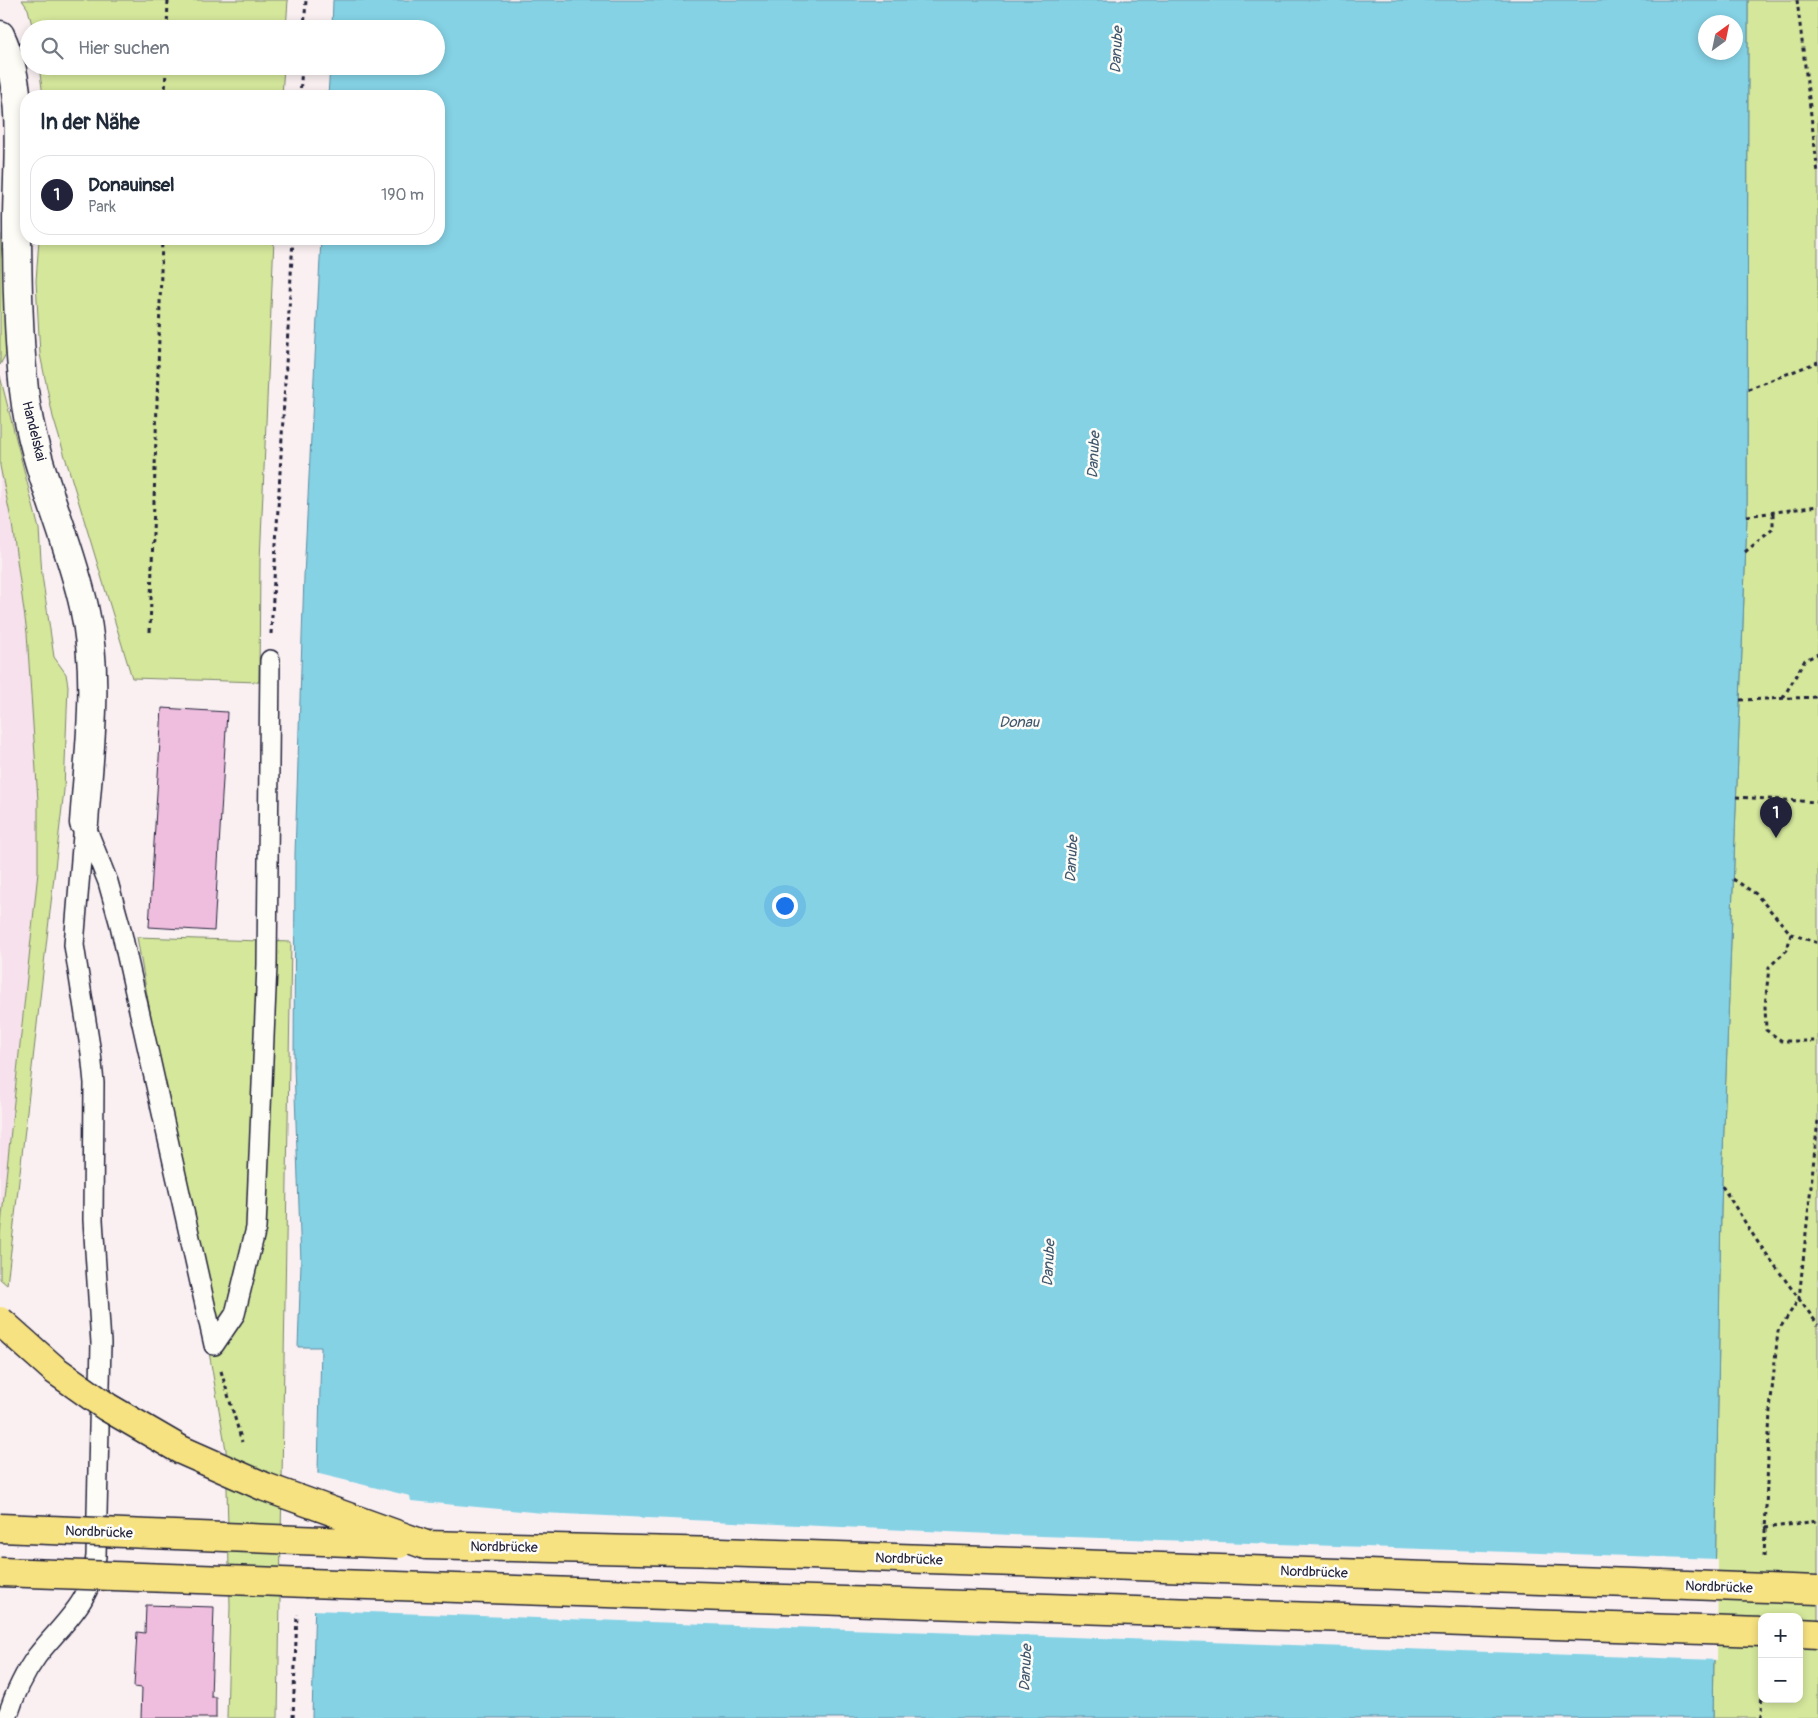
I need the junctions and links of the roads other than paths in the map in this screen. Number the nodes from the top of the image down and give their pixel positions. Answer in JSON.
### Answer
{"nodes":[{"id":1,"x":0,"y":35,"type":"edge"},
{"id":2,"x":270,"y":660,"type":"road end"},
{"id":3,"x":84,"y":823,"type":"junction"},
{"id":4,"x":0,"y":1321,"type":"edge"},
{"id":5,"x":0,"y":1528,"type":"edge"},
{"id":6,"x":426,"y":1545,"type":"junction"},
{"id":7,"x":0,"y":1572,"type":"edge"},
{"id":8,"x":1818,"y":1590,"type":"edge"},
{"id":9,"x":1758,"y":1632,"type":"edge"},
{"id":10,"x":1803,"y":1633,"type":"edge"},
{"id":11,"x":1818,"y":1634,"type":"edge"},
{"id":12,"x":7,"y":1718,"type":"edge"}],
"edges":[{"from":1,"to":3,"type":"street","name":"Handelskai"},
{"from":2,"to":3,"type":"lane"},
{"from":3,"to":12,"type":"lane"},
{"from":4,"to":6,"type":"highway","bridge":true},
{"from":5,"to":6,"type":"highway","name":"Nordbrücke","bridge":true},
{"from":6,"to":8,"type":"highway","name":"Nordbrücke","bridge":true},
{"from":7,"to":9,"type":"highway","bridge":true},
{"from":10,"to":11,"type":"highway"}]}
